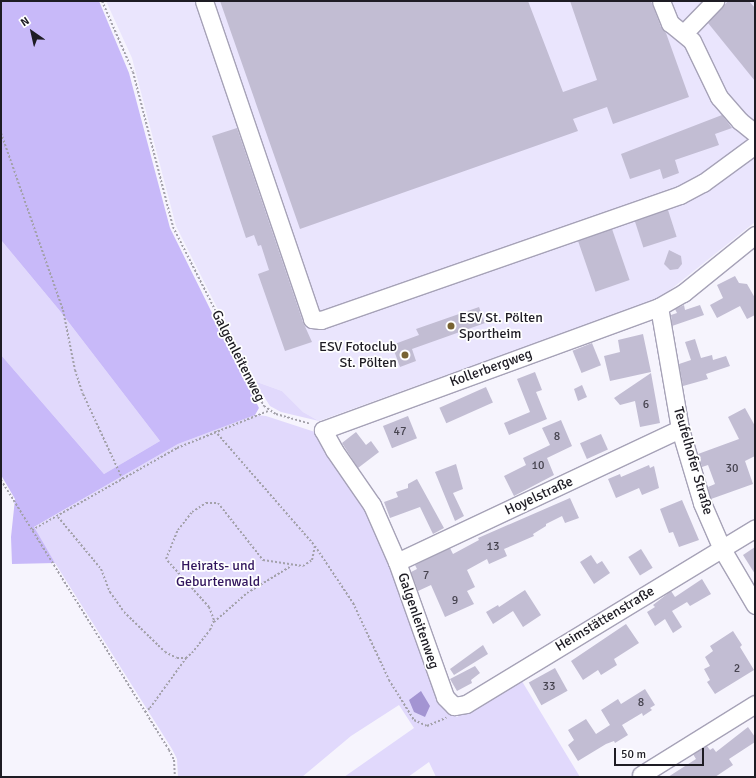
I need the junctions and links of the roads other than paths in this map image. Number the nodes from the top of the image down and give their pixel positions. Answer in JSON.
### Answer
{"nodes":[{"id":1,"x":204,"y":1,"type":"edge"},
{"id":2,"x":661,"y":1,"type":"edge"},
{"id":3,"x":715,"y":1,"type":"edge"},
{"id":4,"x":684,"y":33,"type":"junction"},
{"id":5,"x":755,"y":133,"type":"edge"},
{"id":6,"x":755,"y":145,"type":"edge"},
{"id":7,"x":755,"y":235,"type":"edge"},
{"id":8,"x":659,"y":307,"type":"junction"},
{"id":9,"x":680,"y":429,"type":"junction"},
{"id":10,"x":323,"y":430,"type":"joint"},
{"id":11,"x":755,"y":528,"type":"edge"},
{"id":12,"x":722,"y":549,"type":"junction"},
{"id":13,"x":398,"y":562,"type":"junction"},
{"id":14,"x":755,"y":605,"type":"edge"},
{"id":15,"x":755,"y":704,"type":"edge"},
{"id":16,"x":454,"y":706,"type":"joint"},
{"id":17,"x":641,"y":775,"type":"dead end"}],
"edges":[{"from":1,"to":6,"type":"street"},
{"from":2,"to":4,"type":"street"},
{"from":3,"to":4,"type":"street"},
{"from":4,"to":5,"type":"street"},
{"from":7,"to":8,"type":"street","name":"Kollerbergweg"},
{"from":8,"to":9,"type":"street","name":"Teufelhofer Straße"},
{"from":8,"to":10,"type":"street","name":"Kollerbergweg"},
{"from":9,"to":12,"type":"street","name":"Teufelhofer Straße"},
{"from":9,"to":13,"type":"street","name":"Hoyelstraße"},
{"from":10,"to":13,"type":"street","name":"Galgenleitenweg"},
{"from":11,"to":12,"type":"street","name":"Heimstättenstraße"},
{"from":12,"to":14,"type":"street","name":"Teufelhofer Straße"},
{"from":12,"to":16,"type":"street","name":"Heimstättenstraße"},
{"from":13,"to":16,"type":"street","name":"Galgenleitenweg"},
{"from":15,"to":17,"type":"street"}]}
